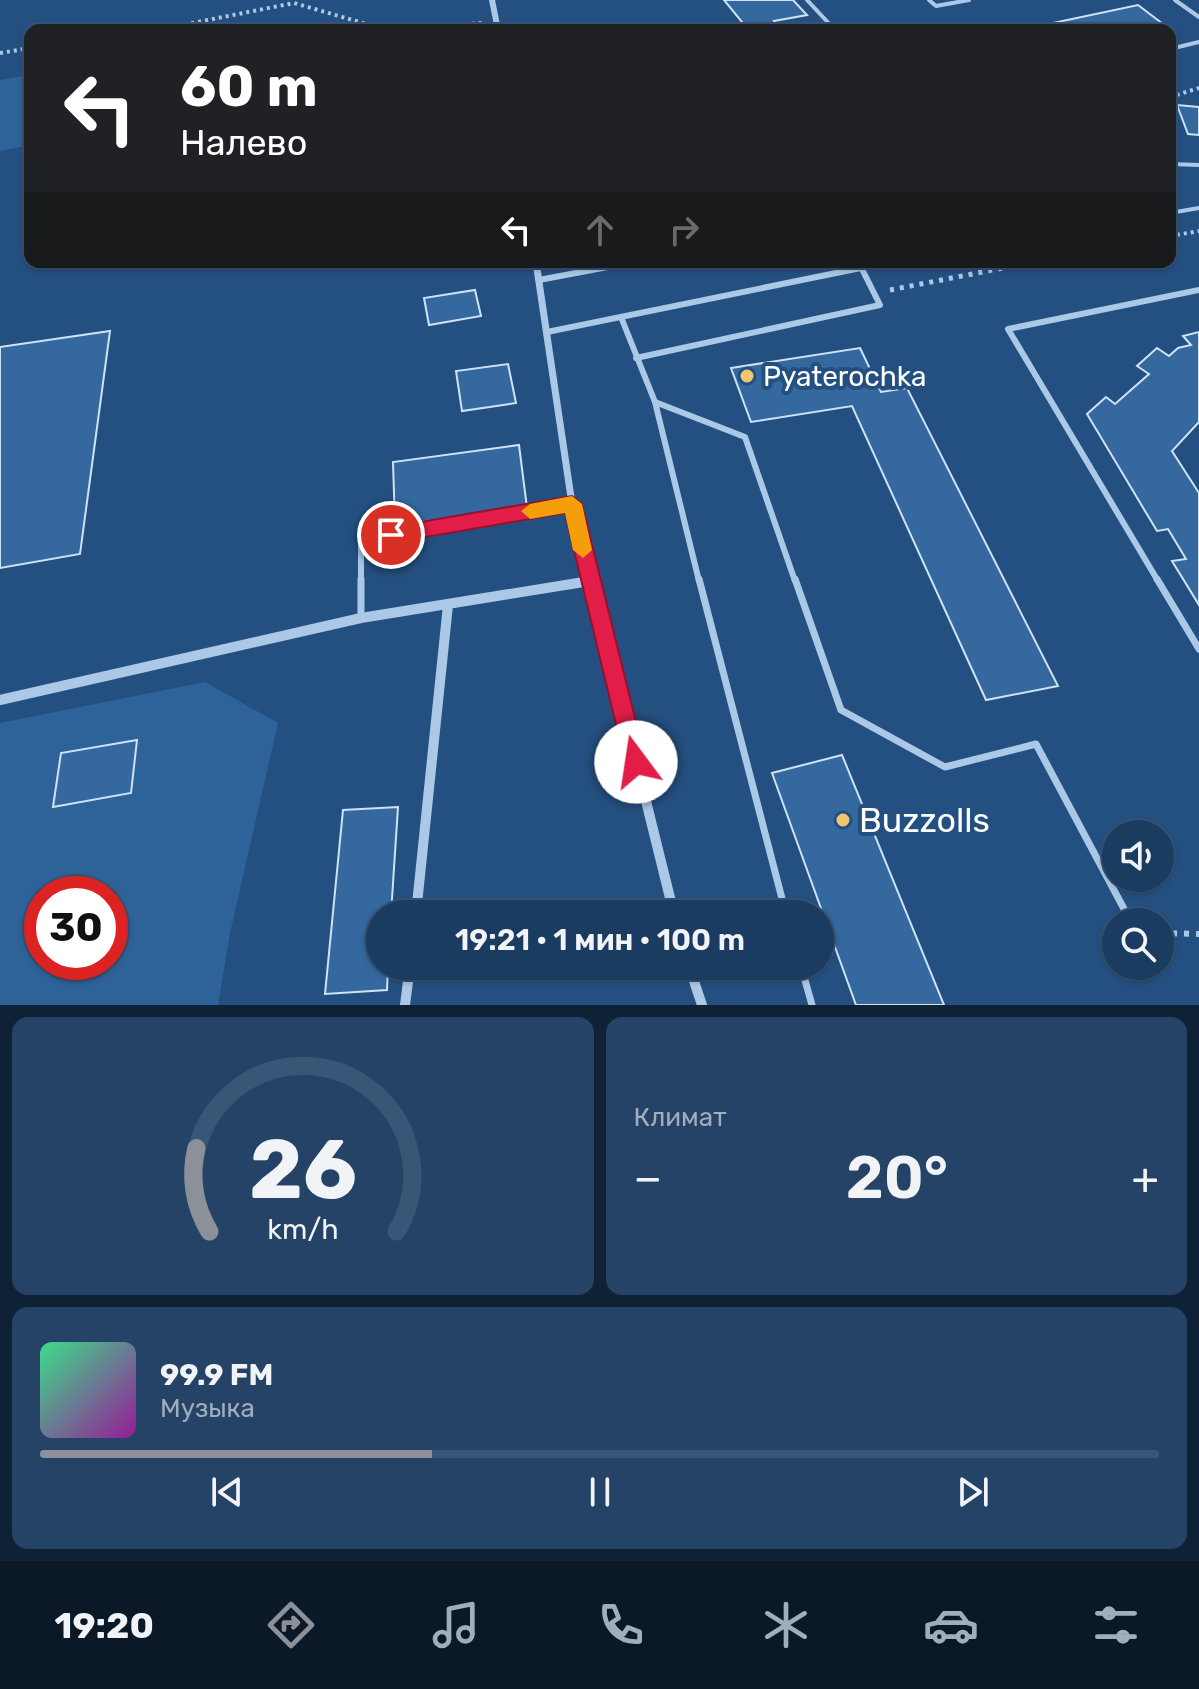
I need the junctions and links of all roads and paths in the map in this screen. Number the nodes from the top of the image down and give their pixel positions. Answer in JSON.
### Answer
{"nodes":[{"id":1,"x":492,"y":0,"type":"edge"},
{"id":2,"x":807,"y":0,"type":"edge"},
{"id":3,"x":929,"y":0,"type":"edge"},
{"id":4,"x":969,"y":0,"type":"edge"},
{"id":5,"x":1175,"y":0,"type":"edge"},
{"id":6,"x":1199,"y":17,"type":"edge"},
{"id":7,"x":497,"y":22,"type":"joint"},
{"id":8,"x":187,"y":24,"type":"edge"},
{"id":9,"x":366,"y":24,"type":"edge"},
{"id":10,"x":472,"y":24,"type":"edge"},
{"id":11,"x":829,"y":24,"type":"edge"},
{"id":12,"x":1199,"y":42,"type":"edge"},
{"id":13,"x":1176,"y":48,"type":"edge"},
{"id":14,"x":24,"y":49,"type":"edge"},
{"id":15,"x":0,"y":53,"type":"edge"},
{"id":16,"x":1199,"y":88,"type":"edge"},
{"id":17,"x":1176,"y":95,"type":"edge"},
{"id":18,"x":1176,"y":164,"type":"edge"},
{"id":19,"x":1199,"y":165,"type":"edge"},
{"id":20,"x":1198,"y":210,"type":"edge"},
{"id":21,"x":1176,"y":212,"type":"edge"},
{"id":22,"x":1199,"y":231,"type":"edge"},
{"id":23,"x":1176,"y":235,"type":"edge"},
{"id":24,"x":537,"y":268,"type":"edge"},
{"id":25,"x":597,"y":268,"type":"edge"},
{"id":26,"x":856,"y":268,"type":"edge"},
{"id":27,"x":861,"y":268,"type":"edge"},
{"id":28,"x":1003,"y":268,"type":"edge"},
{"id":29,"x":539,"y":280,"type":"junction"},
{"id":30,"x":1199,"y":290,"type":"edge"},
{"id":31,"x":873,"y":293,"type":"junction"},
{"id":32,"x":621,"y":317,"type":"junction"},
{"id":33,"x":547,"y":332,"type":"junction"},
{"id":34,"x":636,"y":358,"type":"junction"},
{"id":35,"x":655,"y":402,"type":"junction"},
{"id":36,"x":572,"y":504,"type":"junction"},
{"id":37,"x":590,"y":581,"type":"junction"},
{"id":38,"x":448,"y":605,"type":"junction"},
{"id":39,"x":361,"y":618,"type":"junction"},
{"id":40,"x":1199,"y":649,"type":"edge"},
{"id":41,"x":0,"y":700,"type":"edge"},
{"id":42,"x":417,"y":900,"type":"edge"},
{"id":43,"x":670,"y":900,"type":"edge"},
{"id":44,"x":782,"y":900,"type":"edge"},
{"id":45,"x":1124,"y":908,"type":"edge"},
{"id":46,"x":1174,"y":933,"type":"edge"},
{"id":47,"x":1199,"y":934,"type":"edge"},
{"id":48,"x":408,"y":980,"type":"edge"},
{"id":49,"x":694,"y":980,"type":"edge"},
{"id":50,"x":805,"y":980,"type":"edge"},
{"id":51,"x":405,"y":1005,"type":"edge"},
{"id":52,"x":702,"y":1005,"type":"edge"},
{"id":53,"x":812,"y":1005,"type":"edge"}],
"edges":[{"from":1,"to":7,"type":"street"},
{"from":2,"to":11,"type":"lane"},
{"from":3,"to":4,"type":"lane"},
{"from":5,"to":6,"type":"lane"},
{"from":7,"to":10,"type":"path"},
{"from":8,"to":9,"type":"path"},
{"from":12,"to":13,"type":"lane"},
{"from":14,"to":15,"type":"path"},
{"from":16,"to":17,"type":"path"},
{"from":18,"to":19,"type":"lane"},
{"from":20,"to":21,"type":"lane"},
{"from":22,"to":23,"type":"path"},
{"from":24,"to":29,"type":"street"},
{"from":25,"to":29,"type":"lane"},
{"from":26,"to":32,"type":"lane"},
{"from":27,"to":31,"type":"lane"},
{"from":28,"to":31,"type":"path"},
{"from":29,"to":33,"type":"street"},
{"from":30,"to":40,"type":"lane"},
{"from":31,"to":34,"type":"lane"},
{"from":32,"to":33,"type":"lane"},
{"from":32,"to":34,"type":"lane"},
{"from":33,"to":36,"type":"street"},
{"from":34,"to":35,"type":"lane"},
{"from":35,"to":44,"type":"lane"},
{"from":35,"to":45,"type":"lane"},
{"from":36,"to":37,"type":"street"},
{"from":36,"to":39,"type":"lane"},
{"from":37,"to":38,"type":"street"},
{"from":37,"to":43,"type":"street"},
{"from":38,"to":39,"type":"street"},
{"from":38,"to":42,"type":"street"},
{"from":39,"to":41,"type":"street"},
{"from":46,"to":47,"type":"path"},
{"from":48,"to":51,"type":"street"},
{"from":49,"to":52,"type":"street"},
{"from":50,"to":53,"type":"lane"}]}
